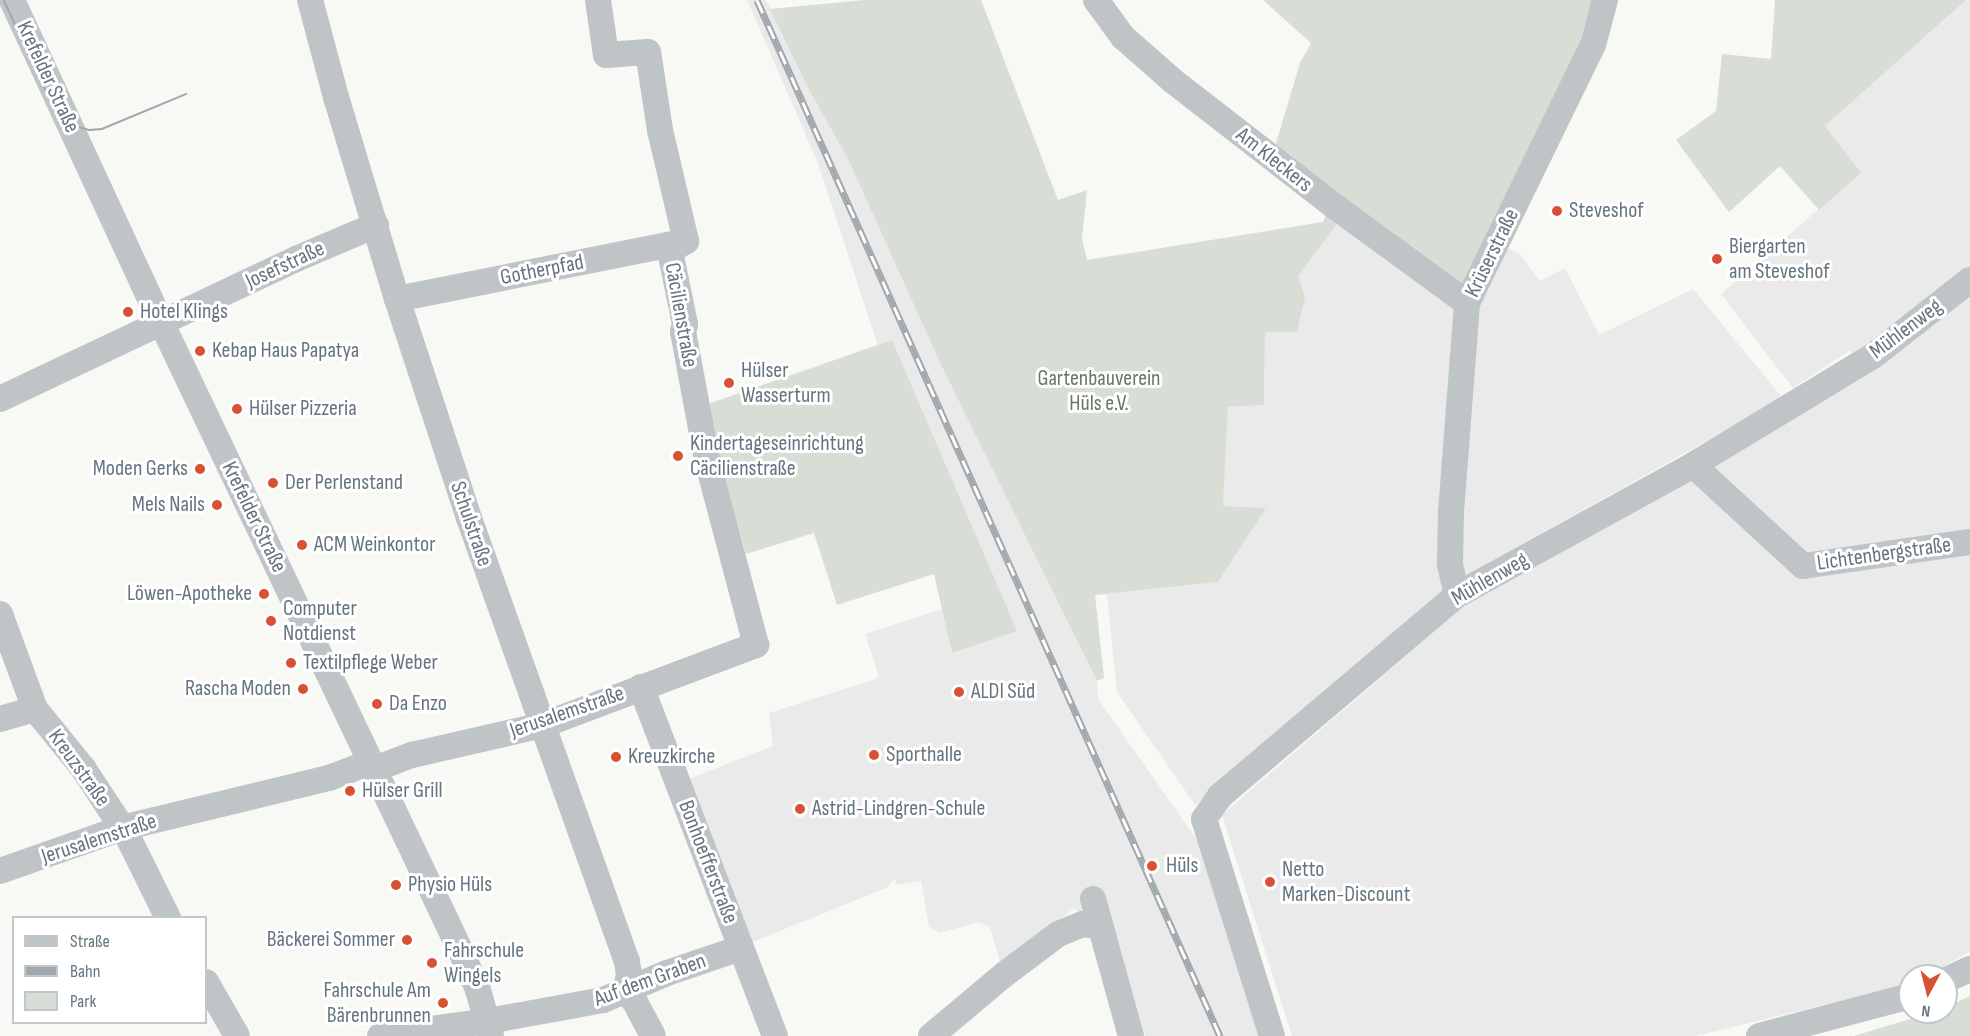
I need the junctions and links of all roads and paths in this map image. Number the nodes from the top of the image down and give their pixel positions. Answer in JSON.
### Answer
{"nodes":[{"id":1,"x":12,"y":0,"type":"edge"},
{"id":2,"x":310,"y":0,"type":"edge"},
{"id":3,"x":598,"y":0,"type":"edge"},
{"id":4,"x":1096,"y":0,"type":"edge"},
{"id":5,"x":1605,"y":0,"type":"edge"},
{"id":6,"x":376,"y":225,"type":"junction"},
{"id":7,"x":686,"y":241,"type":"junction"},
{"id":8,"x":1970,"y":280,"type":"edge"},
{"id":9,"x":397,"y":299,"type":"junction"},
{"id":10,"x":1467,"y":303,"type":"junction"},
{"id":11,"x":162,"y":324,"type":"junction"},
{"id":12,"x":0,"y":399,"type":"edge"},
{"id":13,"x":1693,"y":465,"type":"junction"},
{"id":14,"x":1970,"y":542,"type":"edge"},
{"id":15,"x":1457,"y":595,"type":"junction"},
{"id":16,"x":0,"y":614,"type":"edge"},
{"id":17,"x":756,"y":645,"type":"joint"},
{"id":18,"x":641,"y":687,"type":"junction"},
{"id":19,"x":35,"y":709,"type":"junction"},
{"id":20,"x":0,"y":719,"type":"edge"},
{"id":21,"x":543,"y":725,"type":"junction"},
{"id":22,"x":373,"y":765,"type":"junction"},
{"id":23,"x":122,"y":828,"type":"junction"},
{"id":24,"x":0,"y":871,"type":"edge"},
{"id":25,"x":1093,"y":899,"type":"dead end"},
{"id":26,"x":167,"y":916,"type":"edge"},
{"id":27,"x":1101,"y":927,"type":"junction"},
{"id":28,"x":741,"y":948,"type":"junction"},
{"id":29,"x":207,"y":984,"type":"edge"},
{"id":30,"x":625,"y":990,"type":"junction"},
{"id":31,"x":1898,"y":999,"type":"edge"},
{"id":32,"x":490,"y":1028,"type":"edge"},
{"id":33,"x":237,"y":1036,"type":"edge"},
{"id":34,"x":380,"y":1036,"type":"edge"},
{"id":35,"x":653,"y":1036,"type":"edge"},
{"id":36,"x":775,"y":1036,"type":"edge"},
{"id":37,"x":932,"y":1036,"type":"edge"},
{"id":38,"x":1131,"y":1036,"type":"edge"},
{"id":39,"x":1272,"y":1036,"type":"edge"},
{"id":40,"x":1759,"y":1036,"type":"edge"}],
"edges":[{"from":1,"to":11,"type":"street","name":"Krefelder Straße"},
{"from":2,"to":6,"type":"street","name":"Schulstraße"},
{"from":3,"to":7,"type":"street","name":"Cäcilienstraße"},
{"from":4,"to":10,"type":"street","name":"Am Kleckers"},
{"from":5,"to":10,"type":"street","name":"Krüserstraße"},
{"from":6,"to":9,"type":"street","name":"Schulstraße"},
{"from":6,"to":11,"type":"street","name":"Josefstraße"},
{"from":7,"to":9,"type":"street","name":"Gotherpfad"},
{"from":7,"to":17,"type":"street","name":"Cäcilienstraße"},
{"from":8,"to":13,"type":"street","name":"Mühlenweg"},
{"from":9,"to":21,"type":"street","name":"Schulstraße"},
{"from":10,"to":15,"type":"street","name":"Krüserstraße"},
{"from":11,"to":12,"type":"street","name":"Josefstraße"},
{"from":11,"to":22,"type":"street","name":"Krefelder Straße"},
{"from":13,"to":14,"type":"street","name":"Lichtenbergstraße"},
{"from":13,"to":15,"type":"street","name":"Mühlenweg"},
{"from":15,"to":39,"type":"street","name":"Mühlenweg"},
{"from":16,"to":19,"type":"street","name":"Kreuzstraße"},
{"from":17,"to":18,"type":"street","name":"Jerusalemstraße"},
{"from":18,"to":21,"type":"street","name":"Jerusalemstraße"},
{"from":18,"to":28,"type":"street","name":"Bonhoefferstraße"},
{"from":19,"to":20,"type":"street"},
{"from":19,"to":23,"type":"street","name":"Kreuzstraße"},
{"from":21,"to":22,"type":"street","name":"Jerusalemstraße"},
{"from":21,"to":30,"type":"street","name":"Schulstraße"},
{"from":22,"to":23,"type":"street","name":"Jerusalemstraße"},
{"from":22,"to":32,"type":"street","name":"Krefelder Straße"},
{"from":23,"to":24,"type":"street","name":"Jerusalemstraße"},
{"from":23,"to":26,"type":"street","name":"Kreuzstraße"},
{"from":25,"to":27,"type":"street"},
{"from":27,"to":37,"type":"street"},
{"from":27,"to":38,"type":"street"},
{"from":28,"to":30,"type":"street","name":"Auf dem Graben"},
{"from":28,"to":36,"type":"street","name":"Bonhoefferstraße"},
{"from":29,"to":33,"type":"street"},
{"from":30,"to":32,"type":"street","name":"Auf dem Graben"},
{"from":30,"to":35,"type":"street"},
{"from":31,"to":40,"type":"street"},
{"from":32,"to":34,"type":"street","name":"Auf dem Graben"}]}
